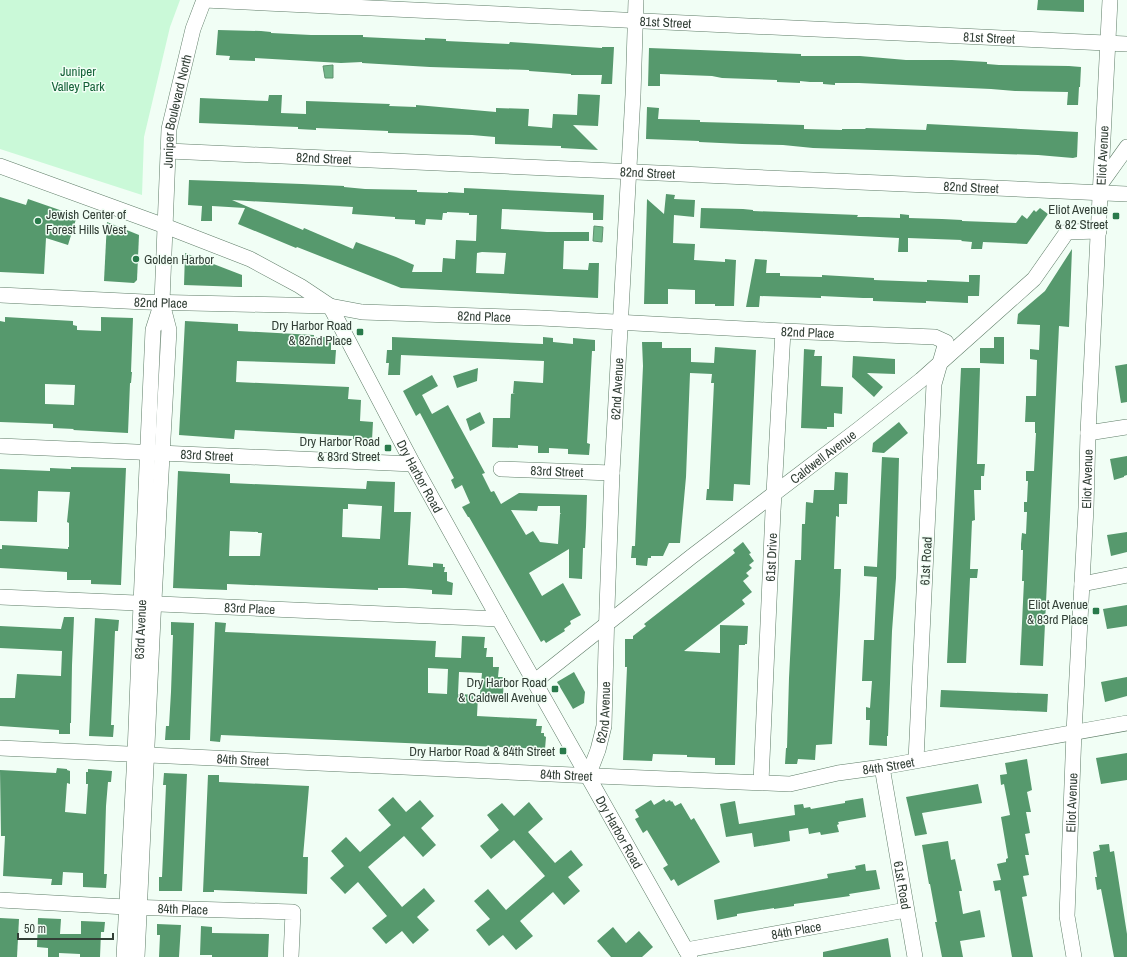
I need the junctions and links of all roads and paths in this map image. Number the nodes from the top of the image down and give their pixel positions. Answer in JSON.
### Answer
{"nodes":[{"id":1,"x":204,"y":0,"type":"edge"},
{"id":2,"x":636,"y":0,"type":"edge"},
{"id":3,"x":1110,"y":0,"type":"edge"},
{"id":4,"x":636,"y":21,"type":"junction"},
{"id":5,"x":1108,"y":43,"type":"junction"},
{"id":6,"x":1127,"y":44,"type":"edge"},
{"id":7,"x":1127,"y":147,"type":"edge"},
{"id":8,"x":168,"y":151,"type":"junction"},
{"id":9,"x":0,"y":166,"type":"edge"},
{"id":10,"x":628,"y":172,"type":"junction"},
{"id":11,"x":1101,"y":187,"type":"junction"},
{"id":12,"x":1127,"y":194,"type":"edge"},
{"id":13,"x":165,"y":226,"type":"junction"},
{"id":14,"x":1099,"y":231,"type":"junction"},
{"id":15,"x":0,"y":295,"type":"edge"},
{"id":16,"x":162,"y":302,"type":"junction"},
{"id":17,"x":330,"y":306,"type":"junction"},
{"id":18,"x":619,"y":323,"type":"junction"},
{"id":19,"x":783,"y":331,"type":"junction"},
{"id":20,"x":940,"y":362,"type":"junction"},
{"id":21,"x":1127,"y":427,"type":"edge"},
{"id":22,"x":1088,"y":433,"type":"junction"},
{"id":23,"x":0,"y":446,"type":"edge"},
{"id":24,"x":155,"y":452,"type":"junction"},
{"id":25,"x":413,"y":464,"type":"junction"},
{"id":26,"x":501,"y":469,"type":"dead end"},
{"id":27,"x":612,"y":473,"type":"junction"},
{"id":28,"x":775,"y":493,"type":"junction"},
{"id":29,"x":1127,"y":575,"type":"edge"},
{"id":30,"x":1082,"y":584,"type":"junction"},
{"id":31,"x":0,"y":597,"type":"edge"},
{"id":32,"x":147,"y":604,"type":"junction"},
{"id":33,"x":499,"y":619,"type":"junction"},
{"id":34,"x":607,"y":625,"type":"junction"},
{"id":35,"x":535,"y":681,"type":"junction"},
{"id":36,"x":1127,"y":723,"type":"edge"},
{"id":37,"x":1074,"y":732,"type":"junction"},
{"id":38,"x":0,"y":748,"type":"edge"},
{"id":39,"x":141,"y":755,"type":"junction"},
{"id":40,"x":916,"y":760,"type":"junction"},
{"id":41,"x":882,"y":767,"type":"junction"},
{"id":42,"x":588,"y":776,"type":"junction"},
{"id":43,"x":761,"y":782,"type":"junction"},
{"id":44,"x":0,"y":900,"type":"edge"},
{"id":45,"x":133,"y":907,"type":"junction"},
{"id":46,"x":906,"y":910,"type":"junction"},
{"id":47,"x":688,"y":953,"type":"edge"},
{"id":48,"x":124,"y":957,"type":"edge"},
{"id":49,"x":137,"y":957,"type":"edge"},
{"id":50,"x":291,"y":957,"type":"edge"},
{"id":51,"x":915,"y":957,"type":"edge"},
{"id":52,"x":1074,"y":957,"type":"edge"}],
"edges":[{"from":1,"to":4,"type":"street","name":"81st Street"},
{"from":1,"to":8,"type":"street","name":"Juniper Boulevard North"},
{"from":2,"to":4,"type":"street","name":"62nd Avenue"},
{"from":3,"to":5,"type":"street","name":"Eliot Avenue"},
{"from":4,"to":5,"type":"street","name":"81st Street"},
{"from":4,"to":10,"type":"street","name":"62nd Avenue"},
{"from":5,"to":6,"type":"street","name":"81st Street"},
{"from":5,"to":11,"type":"street","name":"Eliot Avenue"},
{"from":7,"to":11,"type":"street"},
{"from":8,"to":10,"type":"street","name":"82nd Street"},
{"from":8,"to":13,"type":"street","name":"Juniper Boulevard North"},
{"from":9,"to":13,"type":"street","name":"Dry Harbor Road"},
{"from":10,"to":11,"type":"street","name":"82nd Street"},
{"from":10,"to":18,"type":"street","name":"62nd Avenue"},
{"from":11,"to":12,"type":"street","name":"82nd Street"},
{"from":11,"to":14,"type":"street","name":"Eliot Avenue"},
{"from":13,"to":16,"type":"street","name":"63rd Avenue"},
{"from":13,"to":17,"type":"street","name":"Dry Harbor Road"},
{"from":14,"to":20,"type":"street","name":"Caldwell Avenue"},
{"from":14,"to":22,"type":"street","name":"Eliot Avenue"},
{"from":15,"to":16,"type":"street","name":"82nd Place"},
{"from":16,"to":17,"type":"street","name":"82nd Place"},
{"from":16,"to":24,"type":"street","name":"63rd Avenue"},
{"from":17,"to":18,"type":"street","name":"82nd Place"},
{"from":17,"to":25,"type":"street","name":"Dry Harbor Road"},
{"from":18,"to":19,"type":"street","name":"82nd Place"},
{"from":18,"to":27,"type":"street","name":"62nd Avenue"},
{"from":19,"to":20,"type":"street","name":"82nd Place"},
{"from":19,"to":28,"type":"street","name":"61st Drive"},
{"from":20,"to":28,"type":"street","name":"Caldwell Avenue"},
{"from":20,"to":40,"type":"street","name":"61st Road"},
{"from":21,"to":22,"type":"street"},
{"from":22,"to":30,"type":"street","name":"Eliot Avenue"},
{"from":23,"to":24,"type":"street","name":"83rd Street"},
{"from":24,"to":25,"type":"street","name":"83rd Street"},
{"from":24,"to":32,"type":"street","name":"63rd Avenue"},
{"from":25,"to":33,"type":"street","name":"Dry Harbor Road"},
{"from":26,"to":27,"type":"street","name":"83rd Street"},
{"from":27,"to":34,"type":"street","name":"62nd Avenue"},
{"from":28,"to":34,"type":"street","name":"Caldwell Avenue"},
{"from":28,"to":43,"type":"street","name":"61st Drive"},
{"from":29,"to":30,"type":"street"},
{"from":30,"to":37,"type":"street","name":"Eliot Avenue"},
{"from":31,"to":32,"type":"street","name":"83rd Place"},
{"from":32,"to":33,"type":"street","name":"83rd Place"},
{"from":32,"to":39,"type":"street","name":"63rd Avenue"},
{"from":33,"to":35,"type":"street","name":"Dry Harbor Road"},
{"from":34,"to":35,"type":"street","name":"Caldwell Avenue"},
{"from":34,"to":42,"type":"street","name":"62nd Avenue"},
{"from":35,"to":42,"type":"street","name":"Dry Harbor Road"},
{"from":36,"to":37,"type":"street","name":"84th Street"},
{"from":37,"to":40,"type":"street","name":"84th Street"},
{"from":37,"to":52,"type":"street","name":"Eliot Avenue"},
{"from":38,"to":39,"type":"street","name":"84th Street"},
{"from":39,"to":42,"type":"street","name":"84th Street"},
{"from":39,"to":45,"type":"street","name":"63rd Avenue"},
{"from":40,"to":41,"type":"street","name":"84th Street"},
{"from":41,"to":43,"type":"street","name":"84th Street"},
{"from":41,"to":46,"type":"street","name":"61st Road"},
{"from":42,"to":43,"type":"street","name":"84th Street"},
{"from":42,"to":47,"type":"street","name":"Dry Harbor Road"},
{"from":44,"to":45,"type":"street","name":"84th Place"},
{"from":45,"to":48,"type":"street","name":"63rd Avenue"},
{"from":45,"to":49,"type":"street","name":"63rd Avenue"},
{"from":45,"to":50,"type":"street","name":"84th Place"},
{"from":46,"to":47,"type":"street","name":"84th Place"},
{"from":46,"to":51,"type":"street","name":"61st Road"}]}
